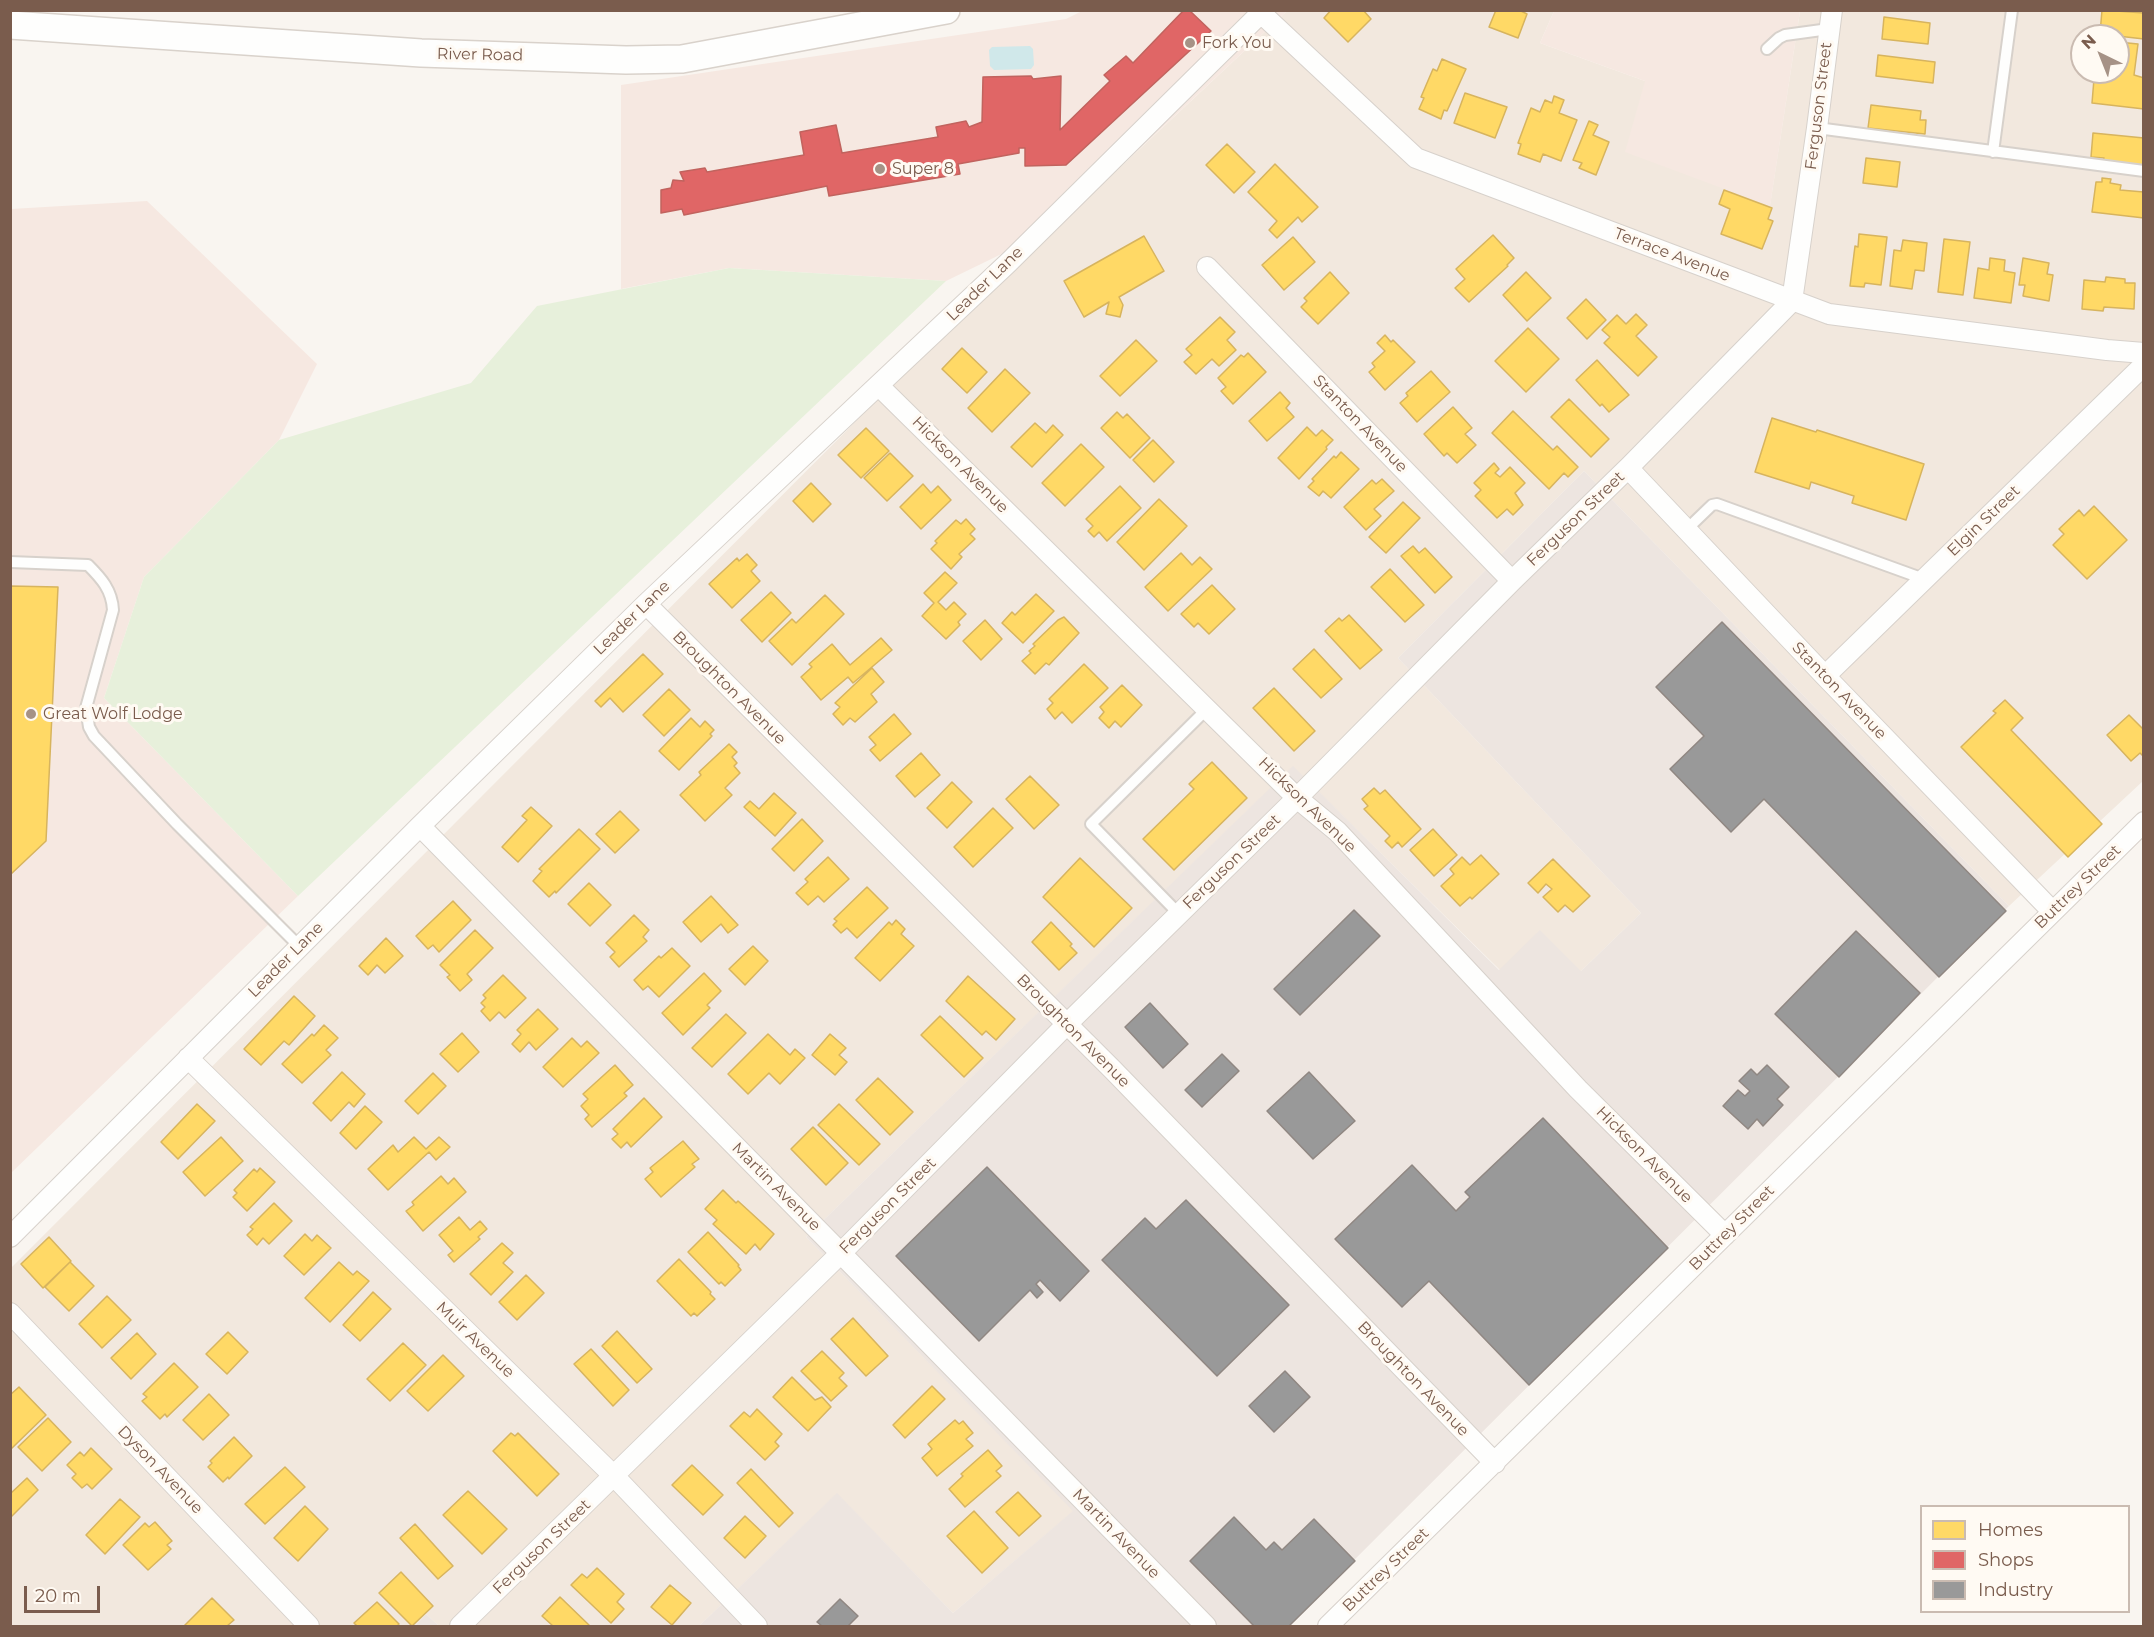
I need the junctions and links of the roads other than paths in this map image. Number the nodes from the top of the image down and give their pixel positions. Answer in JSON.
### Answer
{"nodes":[{"id":1,"x":946,"y":10,"type":"edge"},
{"id":2,"x":2012,"y":10,"type":"edge"},
{"id":3,"x":1263,"y":12,"type":"edge"},
{"id":4,"x":1831,"y":20,"type":"edge"},
{"id":5,"x":10,"y":26,"type":"edge"},
{"id":6,"x":1767,"y":48,"type":"dead end"},
{"id":7,"x":1817,"y":128,"type":"junction"},
{"id":8,"x":1994,"y":152,"type":"junction"},
{"id":9,"x":2144,"y":171,"type":"edge"},
{"id":10,"x":1207,"y":267,"type":"dead end"},
{"id":11,"x":1792,"y":301,"type":"junction"},
{"id":12,"x":2144,"y":353,"type":"edge"},
{"id":13,"x":2144,"y":365,"type":"edge"},
{"id":14,"x":879,"y":386,"type":"junction"},
{"id":15,"x":1628,"y":468,"type":"junction"},
{"id":16,"x":1686,"y":530,"type":"junction"},
{"id":17,"x":10,"y":562,"type":"edge"},
{"id":18,"x":1924,"y":579,"type":"junction"},
{"id":19,"x":1512,"y":581,"type":"junction"},
{"id":20,"x":646,"y":604,"type":"junction"},
{"id":21,"x":1825,"y":676,"type":"junction"},
{"id":22,"x":1207,"y":709,"type":"junction"},
{"id":23,"x":1298,"y":798,"type":"junction"},
{"id":24,"x":420,"y":826,"type":"junction"},
{"id":25,"x":2141,"y":826,"type":"edge"},
{"id":26,"x":2052,"y":911,"type":"junction"},
{"id":27,"x":1179,"y":914,"type":"junction"},
{"id":28,"x":299,"y":946,"type":"junction"},
{"id":29,"x":1066,"y":1025,"type":"junction"},
{"id":30,"x":188,"y":1058,"type":"junction"},
{"id":31,"x":1725,"y":1234,"type":"junction"},
{"id":32,"x":10,"y":1237,"type":"edge"},
{"id":33,"x":841,"y":1254,"type":"junction"},
{"id":34,"x":10,"y":1313,"type":"edge"},
{"id":35,"x":1495,"y":1463,"type":"junction"},
{"id":36,"x":615,"y":1477,"type":"junction"},
{"id":37,"x":309,"y":1626,"type":"edge"},
{"id":38,"x":460,"y":1626,"type":"edge"},
{"id":39,"x":757,"y":1626,"type":"edge"},
{"id":40,"x":1206,"y":1626,"type":"edge"},
{"id":41,"x":1328,"y":1626,"type":"edge"}],
"edges":[{"from":1,"to":5,"type":"main road","name":"River Road"},
{"from":2,"to":8,"type":"lane"},
{"from":3,"to":11,"type":"street","name":"Terrace Avenue"},
{"from":3,"to":14,"type":"street","name":"Leader Lane"},
{"from":4,"to":6,"type":"lane"},
{"from":4,"to":7,"type":"street","name":"Ferguson Street"},
{"from":7,"to":8,"type":"lane"},
{"from":7,"to":11,"type":"street","name":"Ferguson Street"},
{"from":8,"to":9,"type":"lane"},
{"from":10,"to":19,"type":"street","name":"Stanton Avenue"},
{"from":11,"to":12,"type":"street","name":"Terrace Avenue"},
{"from":11,"to":15,"type":"street","name":"Ferguson Street"},
{"from":13,"to":18,"type":"street","name":"Elgin Street"},
{"from":14,"to":20,"type":"street","name":"Leader Lane"},
{"from":14,"to":22,"type":"street","name":"Hickson Avenue"},
{"from":15,"to":16,"type":"street","name":"Stanton Avenue"},
{"from":15,"to":19,"type":"street","name":"Ferguson Street"},
{"from":16,"to":18,"type":"lane"},
{"from":16,"to":21,"type":"street","name":"Stanton Avenue"},
{"from":17,"to":28,"type":"lane"},
{"from":18,"to":21,"type":"street","name":"Elgin Street"},
{"from":19,"to":23,"type":"street","name":"Ferguson Street"},
{"from":20,"to":24,"type":"street","name":"Leader Lane"},
{"from":20,"to":29,"type":"street","name":"Broughton Avenue"},
{"from":21,"to":26,"type":"street","name":"Stanton Avenue"},
{"from":22,"to":23,"type":"street","name":"Hickson Avenue"},
{"from":22,"to":27,"type":"lane"},
{"from":23,"to":27,"type":"street","name":"Ferguson Street"},
{"from":23,"to":31,"type":"street","name":"Hickson Avenue"},
{"from":24,"to":28,"type":"street","name":"Leader Lane"},
{"from":24,"to":33,"type":"street","name":"Martin Avenue"},
{"from":25,"to":26,"type":"street","name":"Buttrey Street"},
{"from":26,"to":31,"type":"street","name":"Buttrey Street"},
{"from":27,"to":29,"type":"street","name":"Ferguson Street"},
{"from":28,"to":30,"type":"street","name":"Leader Lane"},
{"from":29,"to":33,"type":"street","name":"Ferguson Street"},
{"from":29,"to":35,"type":"street","name":"Broughton Avenue"},
{"from":30,"to":32,"type":"street","name":"Leader Lane"},
{"from":30,"to":36,"type":"street","name":"Muir Avenue"},
{"from":31,"to":35,"type":"street","name":"Buttrey Street"},
{"from":33,"to":36,"type":"street","name":"Ferguson Street"},
{"from":33,"to":40,"type":"street","name":"Martin Avenue"},
{"from":34,"to":37,"type":"street","name":"Dyson Avenue"},
{"from":35,"to":41,"type":"street","name":"Buttrey Street"},
{"from":36,"to":38,"type":"street","name":"Ferguson Street"},
{"from":36,"to":39,"type":"street","name":"Muir Avenue"}]}
